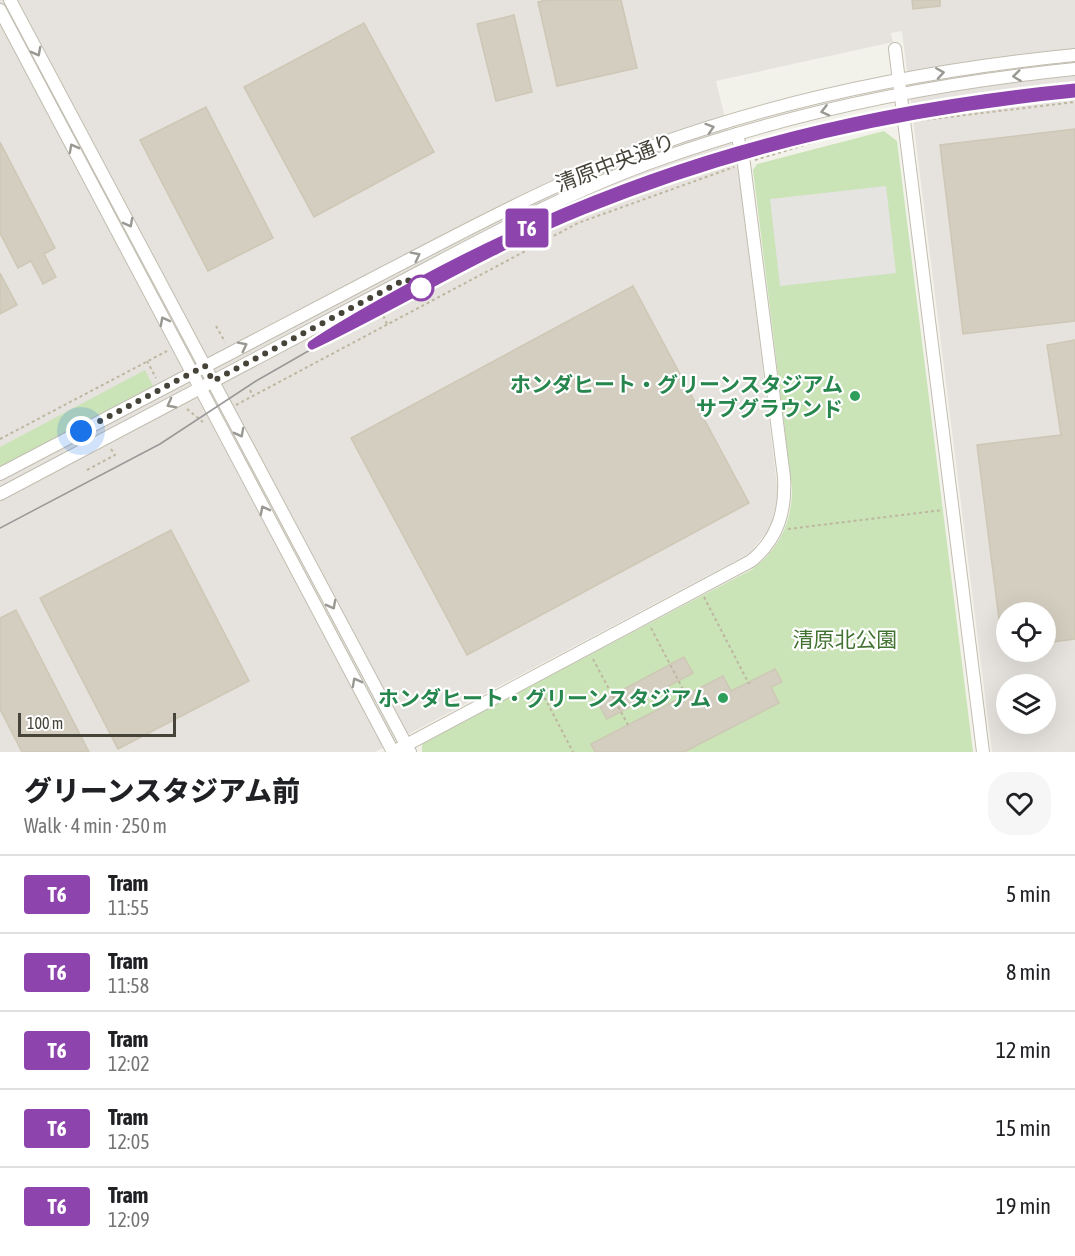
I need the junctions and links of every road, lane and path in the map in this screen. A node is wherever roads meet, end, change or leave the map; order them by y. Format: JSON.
{"nodes":[{"id":1,"x":10,"y":0,"type":"edge"},
{"id":2,"x":0,"y":10,"type":"edge"},
{"id":3,"x":894,"y":49,"type":"dead end"},
{"id":4,"x":1075,"y":55,"type":"edge"},
{"id":5,"x":1075,"y":69,"type":"edge"},
{"id":6,"x":900,"y":79,"type":"junction"},
{"id":7,"x":902,"y":93,"type":"junction"},
{"id":8,"x":737,"y":134,"type":"junction"},
{"id":9,"x":735,"y":166,"type":"dead end"},
{"id":10,"x":406,"y":300,"type":"dead end"},
{"id":11,"x":387,"y":324,"type":"junction"},
{"id":12,"x":216,"y":326,"type":"dead end"},
{"id":13,"x":228,"y":348,"type":"dead end"},
{"id":14,"x":167,"y":351,"type":"dead end"},
{"id":15,"x":147,"y":361,"type":"junction"},
{"id":16,"x":205,"y":366,"type":"junction"},
{"id":17,"x":191,"y":373,"type":"junction"},
{"id":18,"x":213,"y":381,"type":"junction"},
{"id":19,"x":159,"y":383,"type":"dead end"},
{"id":20,"x":200,"y":389,"type":"junction"},
{"id":21,"x":250,"y":390,"type":"dead end"},
{"id":22,"x":253,"y":396,"type":"junction"},
{"id":23,"x":236,"y":405,"type":"dead end"},
{"id":24,"x":0,"y":439,"type":"edge"},
{"id":25,"x":110,"y":446,"type":"dead end"},
{"id":26,"x":87,"y":470,"type":"dead end"},
{"id":27,"x":0,"y":474,"type":"edge"},
{"id":28,"x":0,"y":494,"type":"edge"},
{"id":29,"x":946,"y":510,"type":"dead end"},
{"id":30,"x":783,"y":530,"type":"dead end"},
{"id":31,"x":702,"y":594,"type":"dead end"},
{"id":32,"x":648,"y":623,"type":"dead end"},
{"id":33,"x":590,"y":654,"type":"dead end"},
{"id":34,"x":536,"y":682,"type":"dead end"},
{"id":35,"x":749,"y":684,"type":"dead end"},
{"id":36,"x":686,"y":695,"type":"dead end"},
{"id":37,"x":628,"y":725,"type":"dead end"},
{"id":38,"x":408,"y":748,"type":"edge"},
{"id":39,"x":393,"y":752,"type":"edge"},
{"id":40,"x":573,"y":752,"type":"edge"},
{"id":41,"x":983,"y":752,"type":"edge"}],
"edges":[{"from":1,"to":16,"type":"street","one_way":true},
{"from":17,"to":2,"type":"street","one_way":true},
{"from":3,"to":6,"type":"street"},
{"from":6,"to":4,"type":"street","name":"清原中央通り","one_way":true},
{"from":5,"to":7,"type":"street","name":"清原中央通り","one_way":true},
{"from":6,"to":7,"type":"street"},
{"from":16,"to":6,"type":"street","name":"清原中央通り","one_way":true},
{"from":7,"to":8,"type":"street","name":"清原中央通り","one_way":true},
{"from":7,"to":41,"type":"street"},
{"from":8,"to":18,"type":"street","name":"清原中央通り"},
{"from":8,"to":38,"type":"street"},
{"from":9,"to":11,"type":"path"},
{"from":10,"to":11,"type":"path"},
{"from":11,"to":22,"type":"path"},
{"from":12,"to":13,"type":"path"},
{"from":14,"to":15,"type":"path"},
{"from":15,"to":19,"type":"path"},
{"from":15,"to":24,"type":"path"},
{"from":16,"to":17,"type":"street","name":"清原中央通り"},
{"from":16,"to":18,"type":"street"},
{"from":17,"to":20,"type":"street"},
{"from":17,"to":27,"type":"street","name":"清原中央通り"},
{"from":18,"to":20,"type":"street","name":"清原中央通り"},
{"from":18,"to":38,"type":"street","one_way":true},
{"from":20,"to":28,"type":"street","name":"清原中央通り","one_way":true},
{"from":39,"to":20,"type":"street","one_way":true},
{"from":21,"to":22,"type":"path"},
{"from":22,"to":23,"type":"path"},
{"from":25,"to":26,"type":"path"},
{"from":29,"to":30,"type":"path"},
{"from":31,"to":35,"type":"path"},
{"from":32,"to":36,"type":"path"},
{"from":33,"to":37,"type":"path"},
{"from":34,"to":40,"type":"path"},
{"from":38,"to":39,"type":"street"}]}
